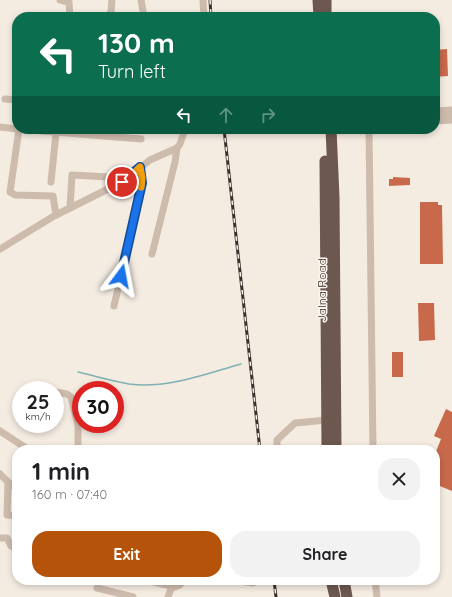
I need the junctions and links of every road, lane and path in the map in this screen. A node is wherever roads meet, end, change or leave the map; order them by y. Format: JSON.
{"nodes":[{"id":1,"x":60,"y":0,"type":"edge"},
{"id":2,"x":112,"y":0,"type":"edge"},
{"id":3,"x":141,"y":0,"type":"edge"},
{"id":4,"x":203,"y":0,"type":"edge"},
{"id":5,"x":318,"y":0,"type":"edge"},
{"id":6,"x":326,"y":0,"type":"edge"},
{"id":7,"x":70,"y":12,"type":"edge"},
{"id":8,"x":111,"y":12,"type":"edge"},
{"id":9,"x":143,"y":12,"type":"edge"},
{"id":10,"x":204,"y":12,"type":"edge"},
{"id":11,"x":319,"y":12,"type":"edge"},
{"id":12,"x":326,"y":12,"type":"edge"},
{"id":13,"x":5,"y":99,"type":"dead end"},
{"id":14,"x":12,"y":100,"type":"edge"},
{"id":15,"x":452,"y":111,"type":"edge"},
{"id":16,"x":440,"y":112,"type":"edge"},
{"id":17,"x":452,"y":119,"type":"edge"},
{"id":18,"x":440,"y":120,"type":"edge"},
{"id":19,"x":0,"y":127,"type":"edge"},
{"id":20,"x":12,"y":128,"type":"edge"},
{"id":21,"x":17,"y":134,"type":"edge"},
{"id":22,"x":56,"y":134,"type":"edge"},
{"id":23,"x":98,"y":134,"type":"edge"},
{"id":24,"x":183,"y":134,"type":"edge"},
{"id":25,"x":324,"y":134,"type":"edge"},
{"id":26,"x":331,"y":134,"type":"edge"},
{"id":27,"x":369,"y":134,"type":"edge"},
{"id":28,"x":141,"y":139,"type":"dead end"},
{"id":29,"x":177,"y":148,"type":"junction"},
{"id":30,"x":140,"y":167,"type":"junction"},
{"id":31,"x":127,"y":178,"type":"junction"},
{"id":32,"x":51,"y":182,"type":"dead end"},
{"id":33,"x":70,"y":208,"type":"junction"},
{"id":34,"x":56,"y":215,"type":"junction"},
{"id":35,"x":0,"y":249,"type":"edge"},
{"id":36,"x":152,"y":254,"type":"dead end"},
{"id":37,"x":114,"y":306,"type":"dead end"},
{"id":38,"x":64,"y":394,"type":"edge"},
{"id":39,"x":327,"y":420,"type":"junction"},
{"id":40,"x":0,"y":430,"type":"edge"},
{"id":41,"x":22,"y":445,"type":"edge"},
{"id":42,"x":78,"y":445,"type":"edge"},
{"id":43,"x":278,"y":445,"type":"edge"},
{"id":44,"x":327,"y":445,"type":"edge"},
{"id":45,"x":336,"y":445,"type":"edge"},
{"id":46,"x":373,"y":445,"type":"edge"},
{"id":47,"x":0,"y":474,"type":"edge"},
{"id":48,"x":8,"y":482,"type":"junction"},
{"id":49,"x":12,"y":485,"type":"edge"},
{"id":50,"x":12,"y":516,"type":"edge"},
{"id":51,"x":0,"y":538,"type":"edge"},
{"id":52,"x":12,"y":546,"type":"edge"},
{"id":53,"x":168,"y":585,"type":"edge"},
{"id":54,"x":180,"y":585,"type":"edge"},
{"id":55,"x":332,"y":585,"type":"edge"},
{"id":56,"x":345,"y":585,"type":"edge"},
{"id":57,"x":376,"y":585,"type":"edge"},
{"id":58,"x":172,"y":586,"type":"junction"},
{"id":59,"x":97,"y":588,"type":"dead end"},
{"id":60,"x":133,"y":597,"type":"edge"},
{"id":61,"x":168,"y":597,"type":"edge"},
{"id":62,"x":335,"y":597,"type":"edge"},
{"id":63,"x":347,"y":597,"type":"edge"},
{"id":64,"x":377,"y":597,"type":"edge"}],
"edges":[{"from":1,"to":7,"type":"street"},
{"from":2,"to":8,"type":"street"},
{"from":3,"to":9,"type":"street"},
{"from":4,"to":10,"type":"street"},
{"from":5,"to":11,"type":"highway"},
{"from":6,"to":12,"type":"highway"},
{"from":13,"to":14,"type":"street"},
{"from":15,"to":16,"type":"street"},
{"from":17,"to":18,"type":"street"},
{"from":19,"to":20,"type":"street"},
{"from":21,"to":34,"type":"street"},
{"from":22,"to":32,"type":"street"},
{"from":23,"to":28,"type":"street"},
{"from":24,"to":29,"type":"street"},
{"from":25,"to":39,"type":"highway","name":"Jalna Road"},
{"from":26,"to":45,"type":"highway","name":"Jalna Road"},
{"from":27,"to":46,"type":"street"},
{"from":29,"to":30,"type":"street"},
{"from":29,"to":36,"type":"street"},
{"from":30,"to":31,"type":"street"},
{"from":30,"to":37,"type":"street"},
{"from":31,"to":33,"type":"street"},
{"from":31,"to":33,"type":"street"},
{"from":33,"to":34,"type":"street"},
{"from":34,"to":35,"type":"street"},
{"from":38,"to":42,"type":"street"},
{"from":39,"to":43,"type":"street"},
{"from":39,"to":44,"type":"highway","name":"Jalna Road"},
{"from":40,"to":41,"type":"street"},
{"from":47,"to":48,"type":"street"},
{"from":48,"to":49,"type":"street"},
{"from":48,"to":50,"type":"street"},
{"from":51,"to":52,"type":"street"},
{"from":53,"to":58,"type":"street"},
{"from":54,"to":58,"type":"street"},
{"from":55,"to":62,"type":"highway"},
{"from":56,"to":63,"type":"highway"},
{"from":57,"to":64,"type":"street"},
{"from":58,"to":61,"type":"street"},
{"from":59,"to":60,"type":"street"}]}
